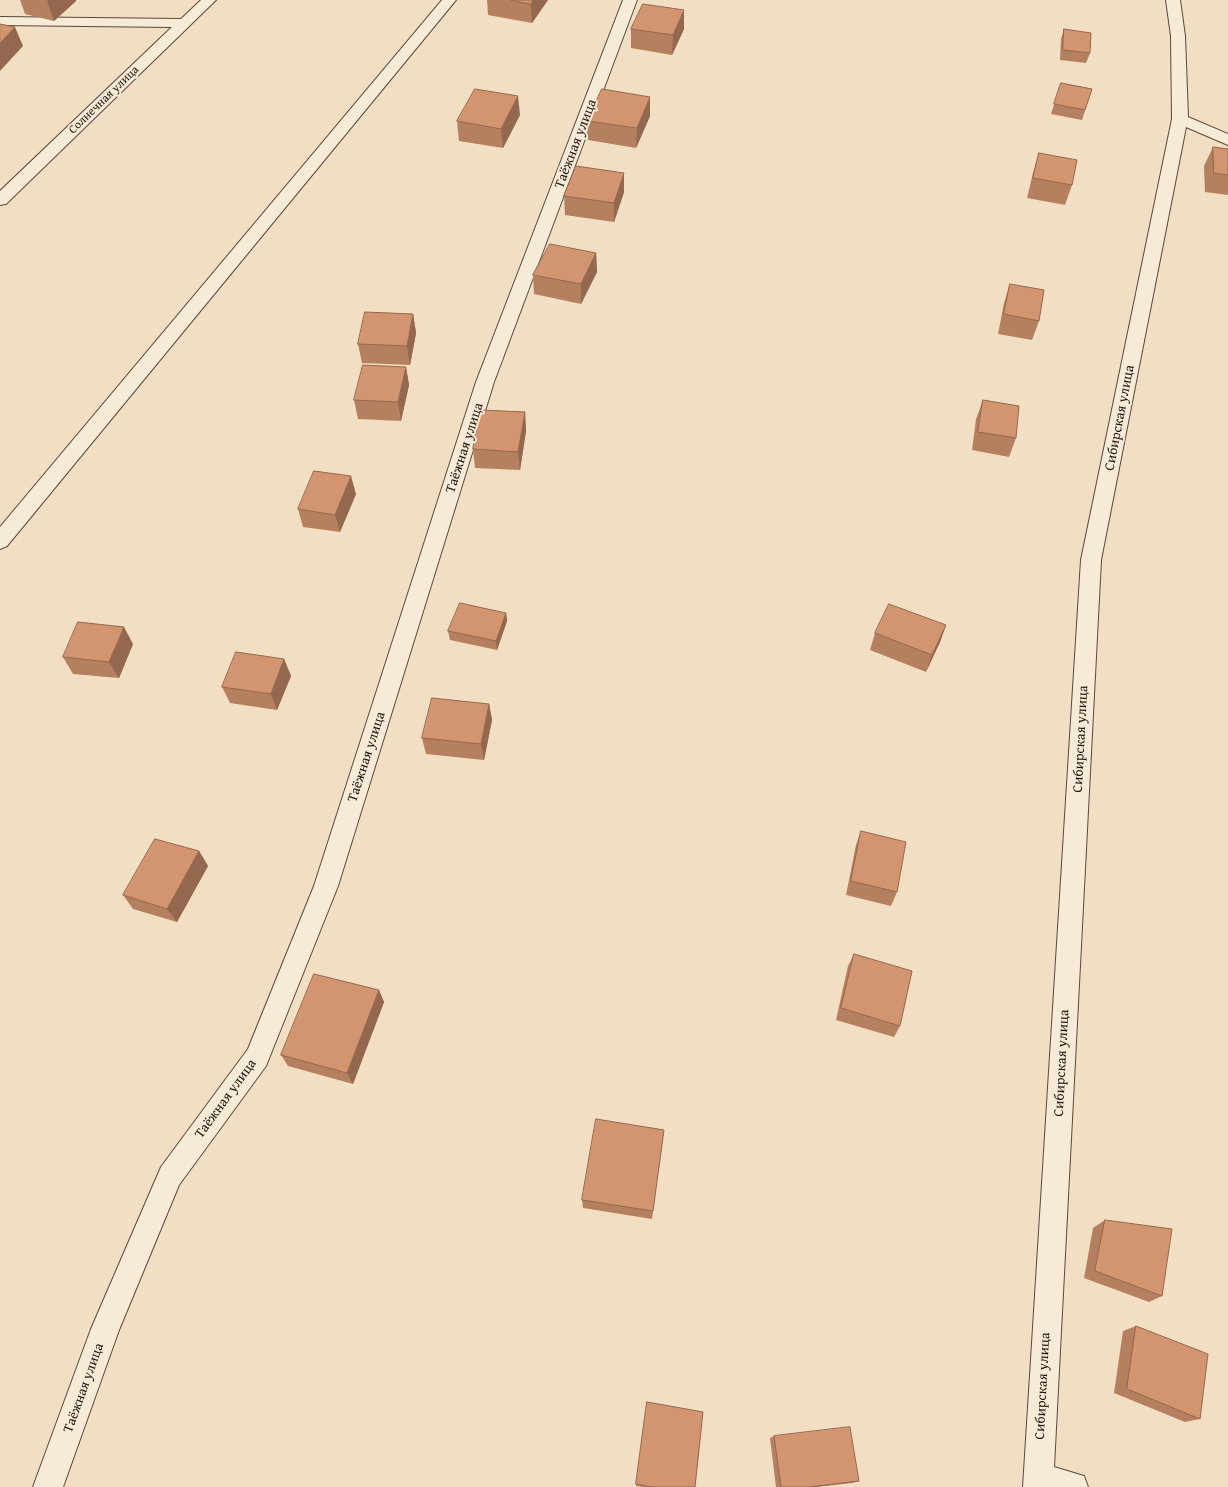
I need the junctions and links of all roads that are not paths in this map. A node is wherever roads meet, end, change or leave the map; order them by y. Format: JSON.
{"nodes":[{"id":1,"x":209,"y":0,"type":"edge"},
{"id":2,"x":449,"y":0,"type":"edge"},
{"id":3,"x":630,"y":0,"type":"edge"},
{"id":4,"x":1173,"y":0,"type":"edge"},
{"id":5,"x":0,"y":21,"type":"edge"},
{"id":6,"x":183,"y":24,"type":"junction"},
{"id":7,"x":1180,"y":119,"type":"junction"},
{"id":8,"x":1228,"y":140,"type":"edge"},
{"id":9,"x":0,"y":200,"type":"edge"},
{"id":10,"x":0,"y":541,"type":"edge"},
{"id":11,"x":1038,"y":1482,"type":"edge"},
{"id":12,"x":48,"y":1487,"type":"edge"},
{"id":13,"x":1073,"y":1487,"type":"edge"}],
"edges":[{"from":1,"to":6,"type":"street","name":"Солнечная улица"},
{"from":2,"to":10,"type":"street"},
{"from":3,"to":12,"type":"street","name":"Таёжная улица"},
{"from":4,"to":7,"type":"street","name":"Сибирская улица"},
{"from":5,"to":6,"type":"street"},
{"from":6,"to":9,"type":"street","name":"Солнечная улица"},
{"from":7,"to":8,"type":"street"},
{"from":7,"to":11,"type":"street","name":"Сибирская улица"},
{"from":11,"to":13,"type":"street"}]}
